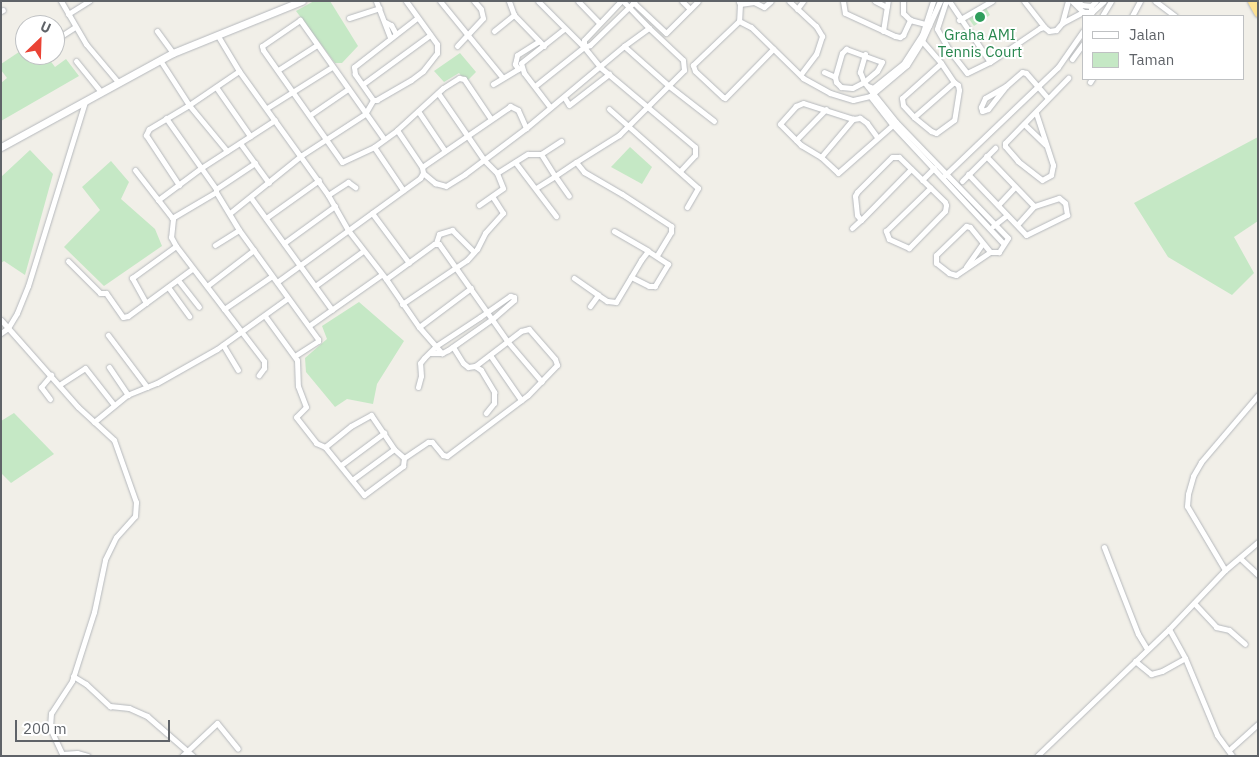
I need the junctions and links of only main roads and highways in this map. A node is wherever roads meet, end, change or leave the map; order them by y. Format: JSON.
{"nodes":[{"id":1,"x":1253,"y":2,"type":"edge"},
{"id":2,"x":1258,"y":12,"type":"edge"}],
"edges":[{"from":1,"to":2,"type":"highway"}]}
